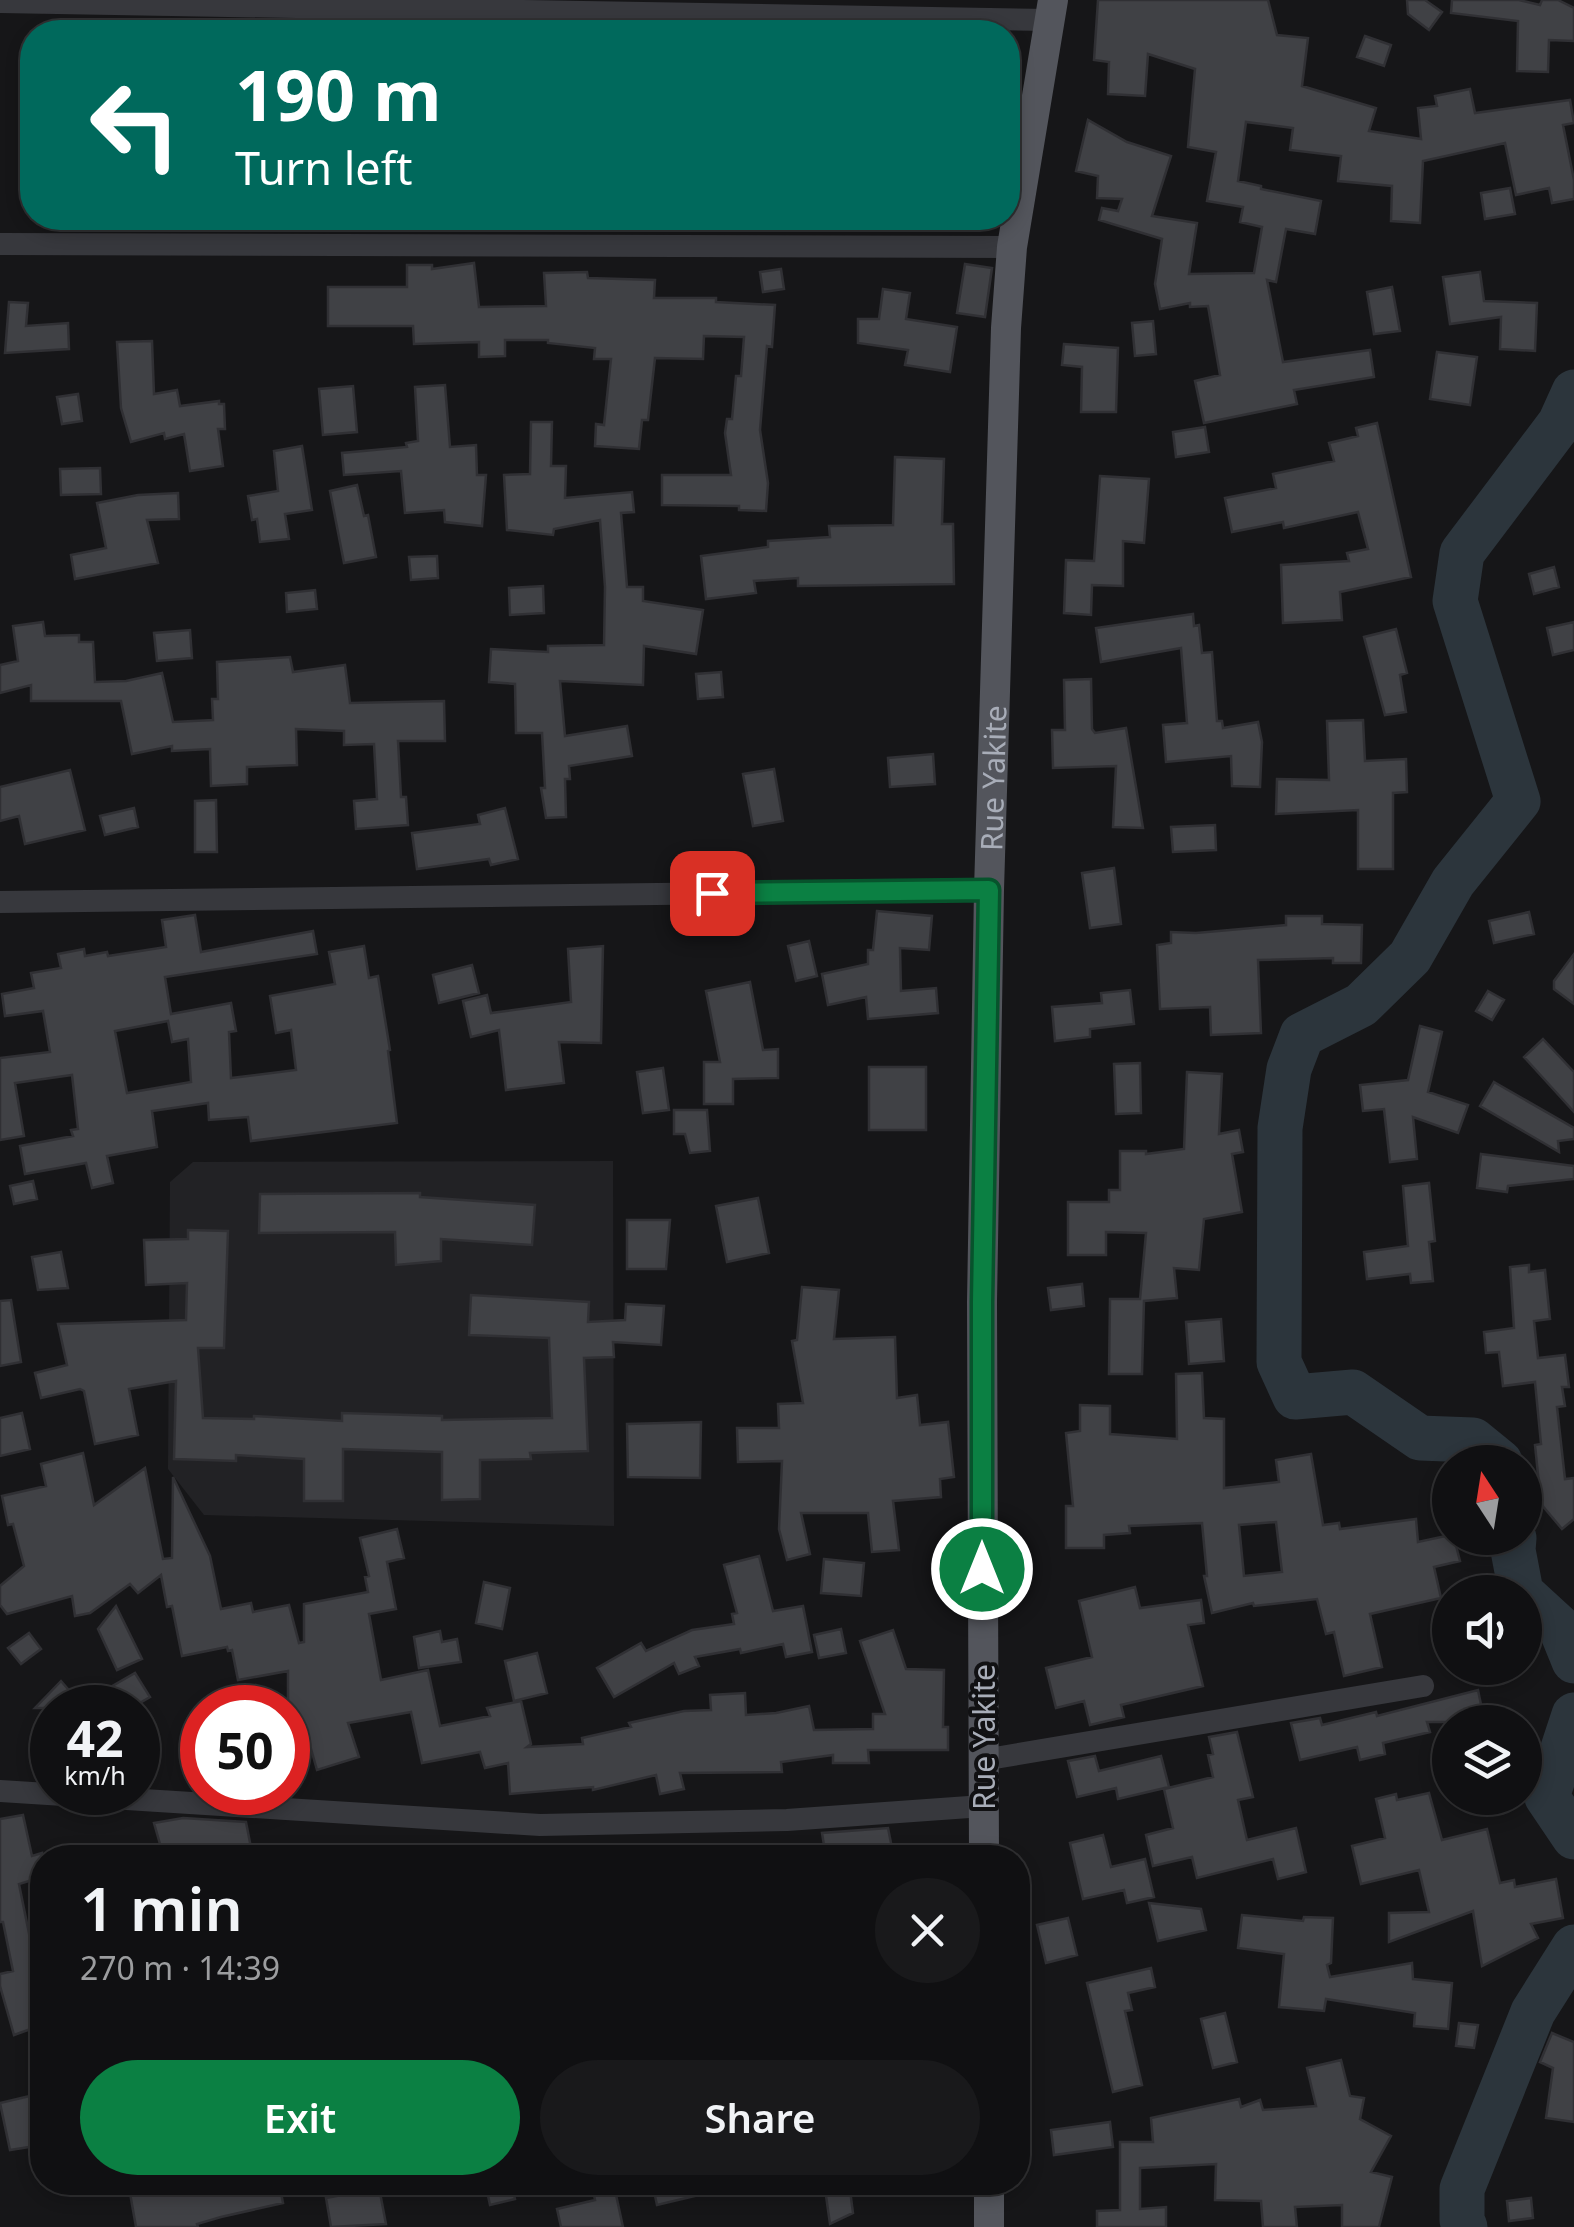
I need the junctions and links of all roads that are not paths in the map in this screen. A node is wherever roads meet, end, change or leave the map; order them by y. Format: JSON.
{"nodes":[{"id":1,"x":0,"y":2,"type":"edge"},
{"id":2,"x":1050,"y":10,"type":"edge"},
{"id":3,"x":1020,"y":197,"type":"edge"},
{"id":4,"x":1015,"y":230,"type":"edge"},
{"id":5,"x":0,"y":244,"type":"edge"},
{"id":6,"x":1012,"y":247,"type":"junction"},
{"id":7,"x":989,"y":890,"type":"junction"},
{"id":8,"x":0,"y":902,"type":"edge"},
{"id":9,"x":1423,"y":1686,"type":"dead end"},
{"id":10,"x":983,"y":1760,"type":"junction"},
{"id":11,"x":0,"y":1791,"type":"edge"},
{"id":12,"x":983,"y":1806,"type":"junction"},
{"id":13,"x":984,"y":1845,"type":"edge"},
{"id":14,"x":989,"y":2195,"type":"edge"},
{"id":15,"x":989,"y":2227,"type":"edge"}],
"edges":[{"from":1,"to":2,"type":"street"},
{"from":2,"to":3,"type":"main road","name":"Rue Yakite"},
{"from":4,"to":6,"type":"main road","name":"Rue Yakite"},
{"from":5,"to":6,"type":"street"},
{"from":6,"to":7,"type":"main road","name":"Rue Yakite"},
{"from":7,"to":8,"type":"street"},
{"from":7,"to":10,"type":"main road","name":"Rue Yakite"},
{"from":9,"to":10,"type":"street"},
{"from":10,"to":12,"type":"main road","name":"Rue Yakite"},
{"from":11,"to":12,"type":"street"},
{"from":12,"to":13,"type":"main road","name":"Rue Yakite"},
{"from":14,"to":15,"type":"main road"}]}
